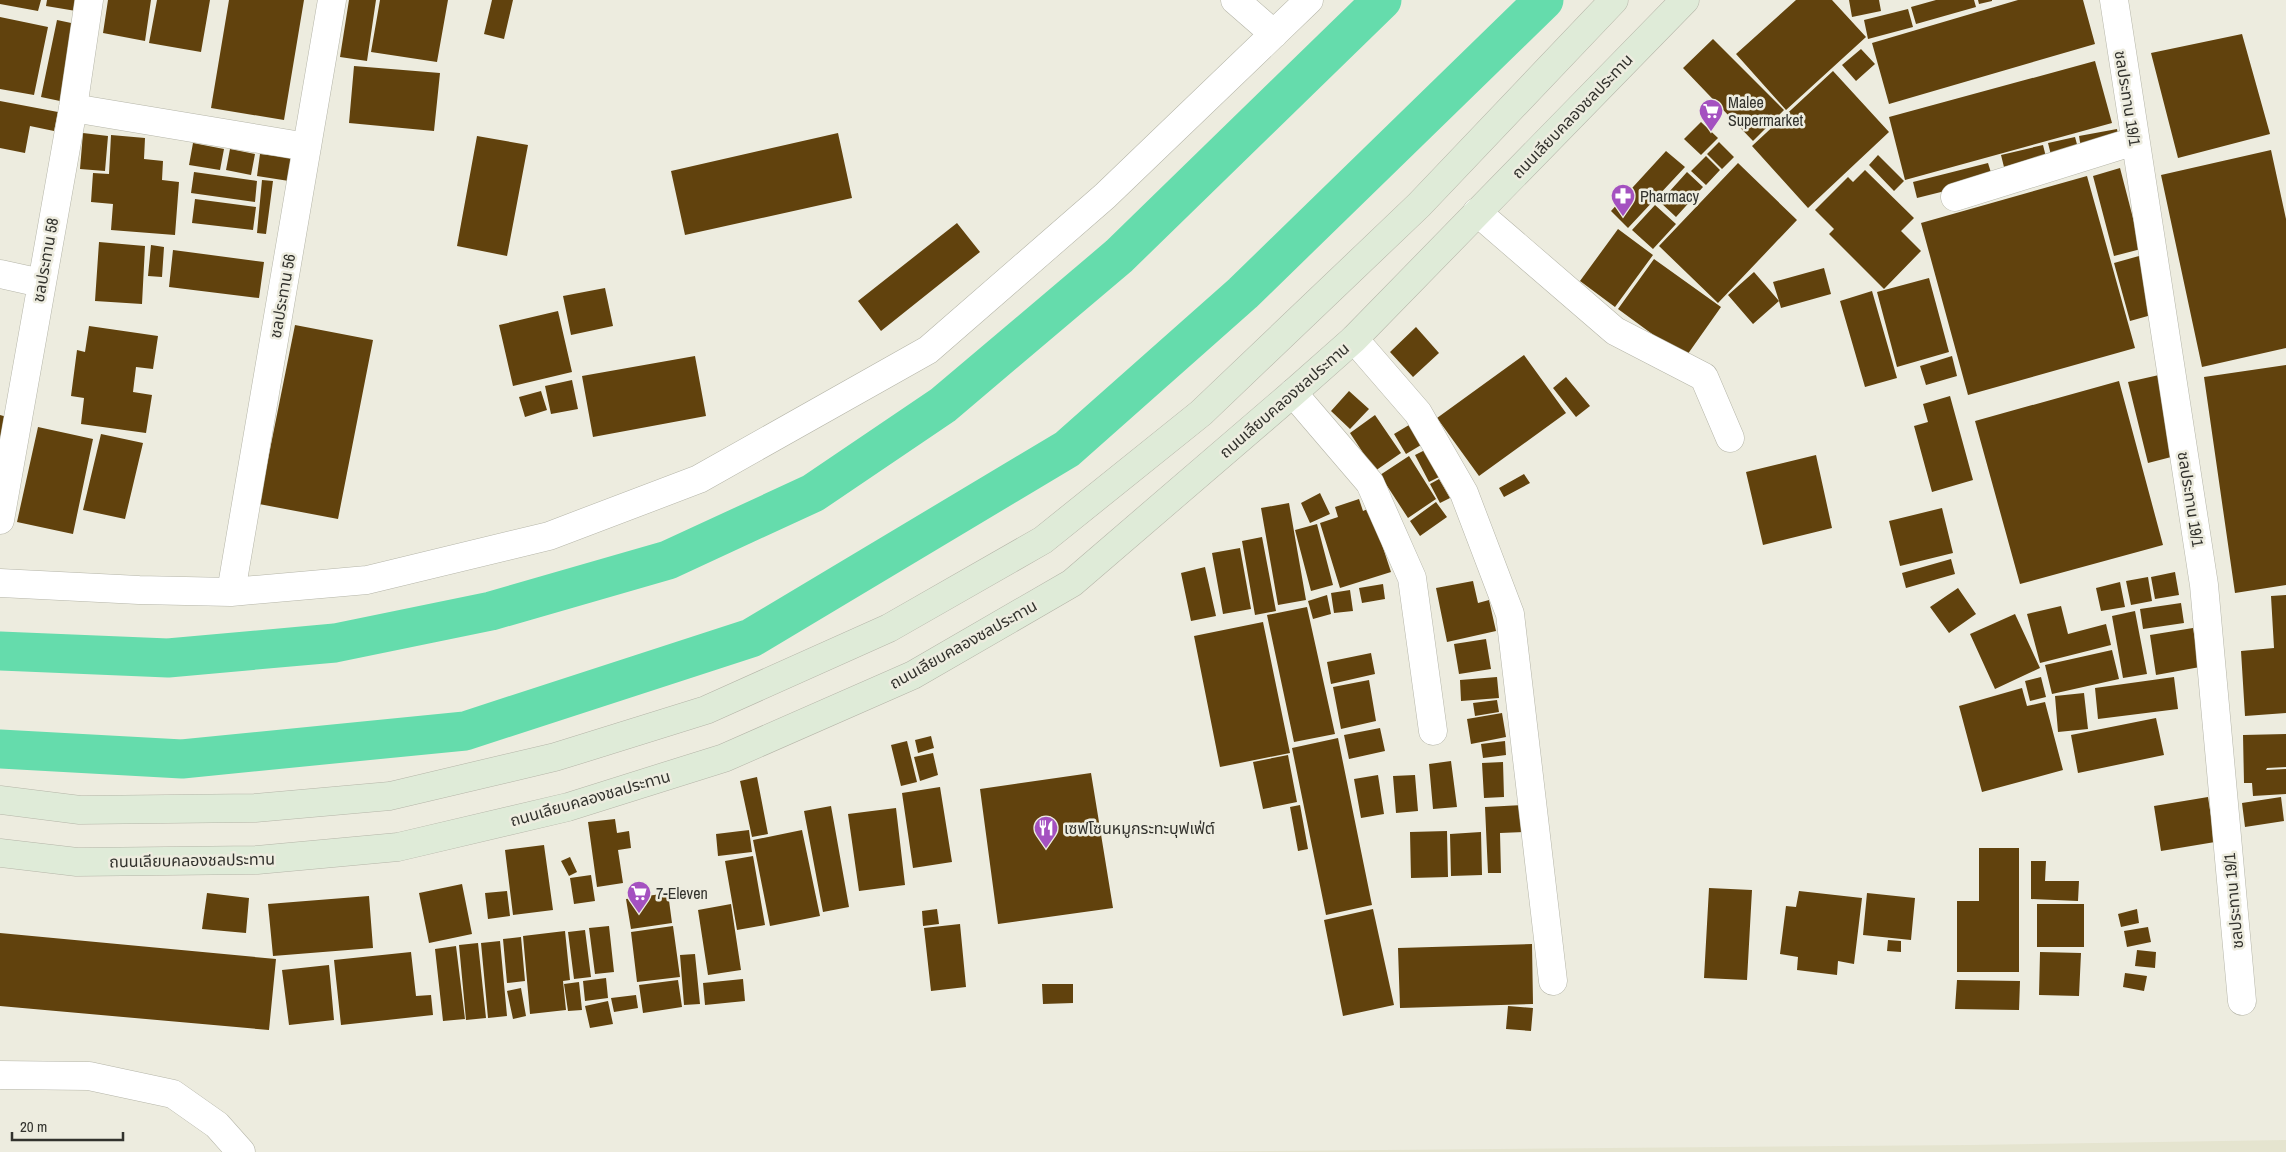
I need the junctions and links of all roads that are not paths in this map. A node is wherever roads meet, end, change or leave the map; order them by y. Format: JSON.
{"nodes":[{"id":1,"x":89,"y":0,"type":"edge"},
{"id":2,"x":332,"y":0,"type":"edge"},
{"id":3,"x":1235,"y":0,"type":"edge"},
{"id":4,"x":1309,"y":0,"type":"edge"},
{"id":5,"x":1614,"y":0,"type":"edge"},
{"id":6,"x":1685,"y":0,"type":"edge"},
{"id":7,"x":2114,"y":0,"type":"edge"},
{"id":8,"x":1274,"y":34,"type":"junction"},
{"id":9,"x":73,"y":108,"type":"junction"},
{"id":10,"x":2135,"y":141,"type":"junction"},
{"id":11,"x":307,"y":147,"type":"junction"},
{"id":12,"x":1955,"y":197,"type":"dead end"},
{"id":13,"x":1477,"y":212,"type":"junction"},
{"id":14,"x":0,"y":274,"type":"edge"},
{"id":15,"x":41,"y":283,"type":"junction"},
{"id":16,"x":1354,"y":339,"type":"junction"},
{"id":17,"x":1293,"y":393,"type":"junction"},
{"id":18,"x":1730,"y":438,"type":"dead end"},
{"id":19,"x":0,"y":520,"type":"edge"},
{"id":20,"x":0,"y":583,"type":"edge"},
{"id":21,"x":231,"y":592,"type":"junction"},
{"id":22,"x":1433,"y":731,"type":"dead end"},
{"id":23,"x":0,"y":800,"type":"edge"},
{"id":24,"x":0,"y":853,"type":"edge"},
{"id":25,"x":1553,"y":982,"type":"dead end"},
{"id":26,"x":2242,"y":1000,"type":"dead end"},
{"id":27,"x":0,"y":1075,"type":"edge"},
{"id":28,"x":241,"y":1152,"type":"edge"}],
"edges":[{"from":1,"to":9,"type":"street","name":"ชลประทาน 58"},
{"from":2,"to":11,"type":"street","name":"ชลประทาน 56"},
{"from":3,"to":8,"type":"street"},
{"from":4,"to":8,"type":"street"},
{"from":5,"to":23,"type":"street"},
{"from":6,"to":13,"type":"street","name":"ถนนเลียบคลองชลประทาน"},
{"from":7,"to":10,"type":"street","name":"ชลประทาน 19/1"},
{"from":8,"to":21,"type":"street"},
{"from":9,"to":11,"type":"street"},
{"from":9,"to":15,"type":"street","name":"ชลประทาน 58"},
{"from":10,"to":12,"type":"street"},
{"from":10,"to":26,"type":"street","name":"ชลประทาน 19/1"},
{"from":11,"to":21,"type":"street","name":"ชลประทาน 56"},
{"from":13,"to":16,"type":"street","name":"ถนนเลียบคลองชลประทาน"},
{"from":13,"to":18,"type":"street"},
{"from":14,"to":15,"type":"street"},
{"from":15,"to":19,"type":"street","name":"ชลประทาน 58"},
{"from":16,"to":17,"type":"street","name":"ถนนเลียบคลองชลประทาน"},
{"from":16,"to":25,"type":"street"},
{"from":17,"to":22,"type":"street"},
{"from":17,"to":24,"type":"street","name":"ถนนเลียบคลองชลประทาน"},
{"from":20,"to":21,"type":"street"},
{"from":27,"to":28,"type":"street"}]}
